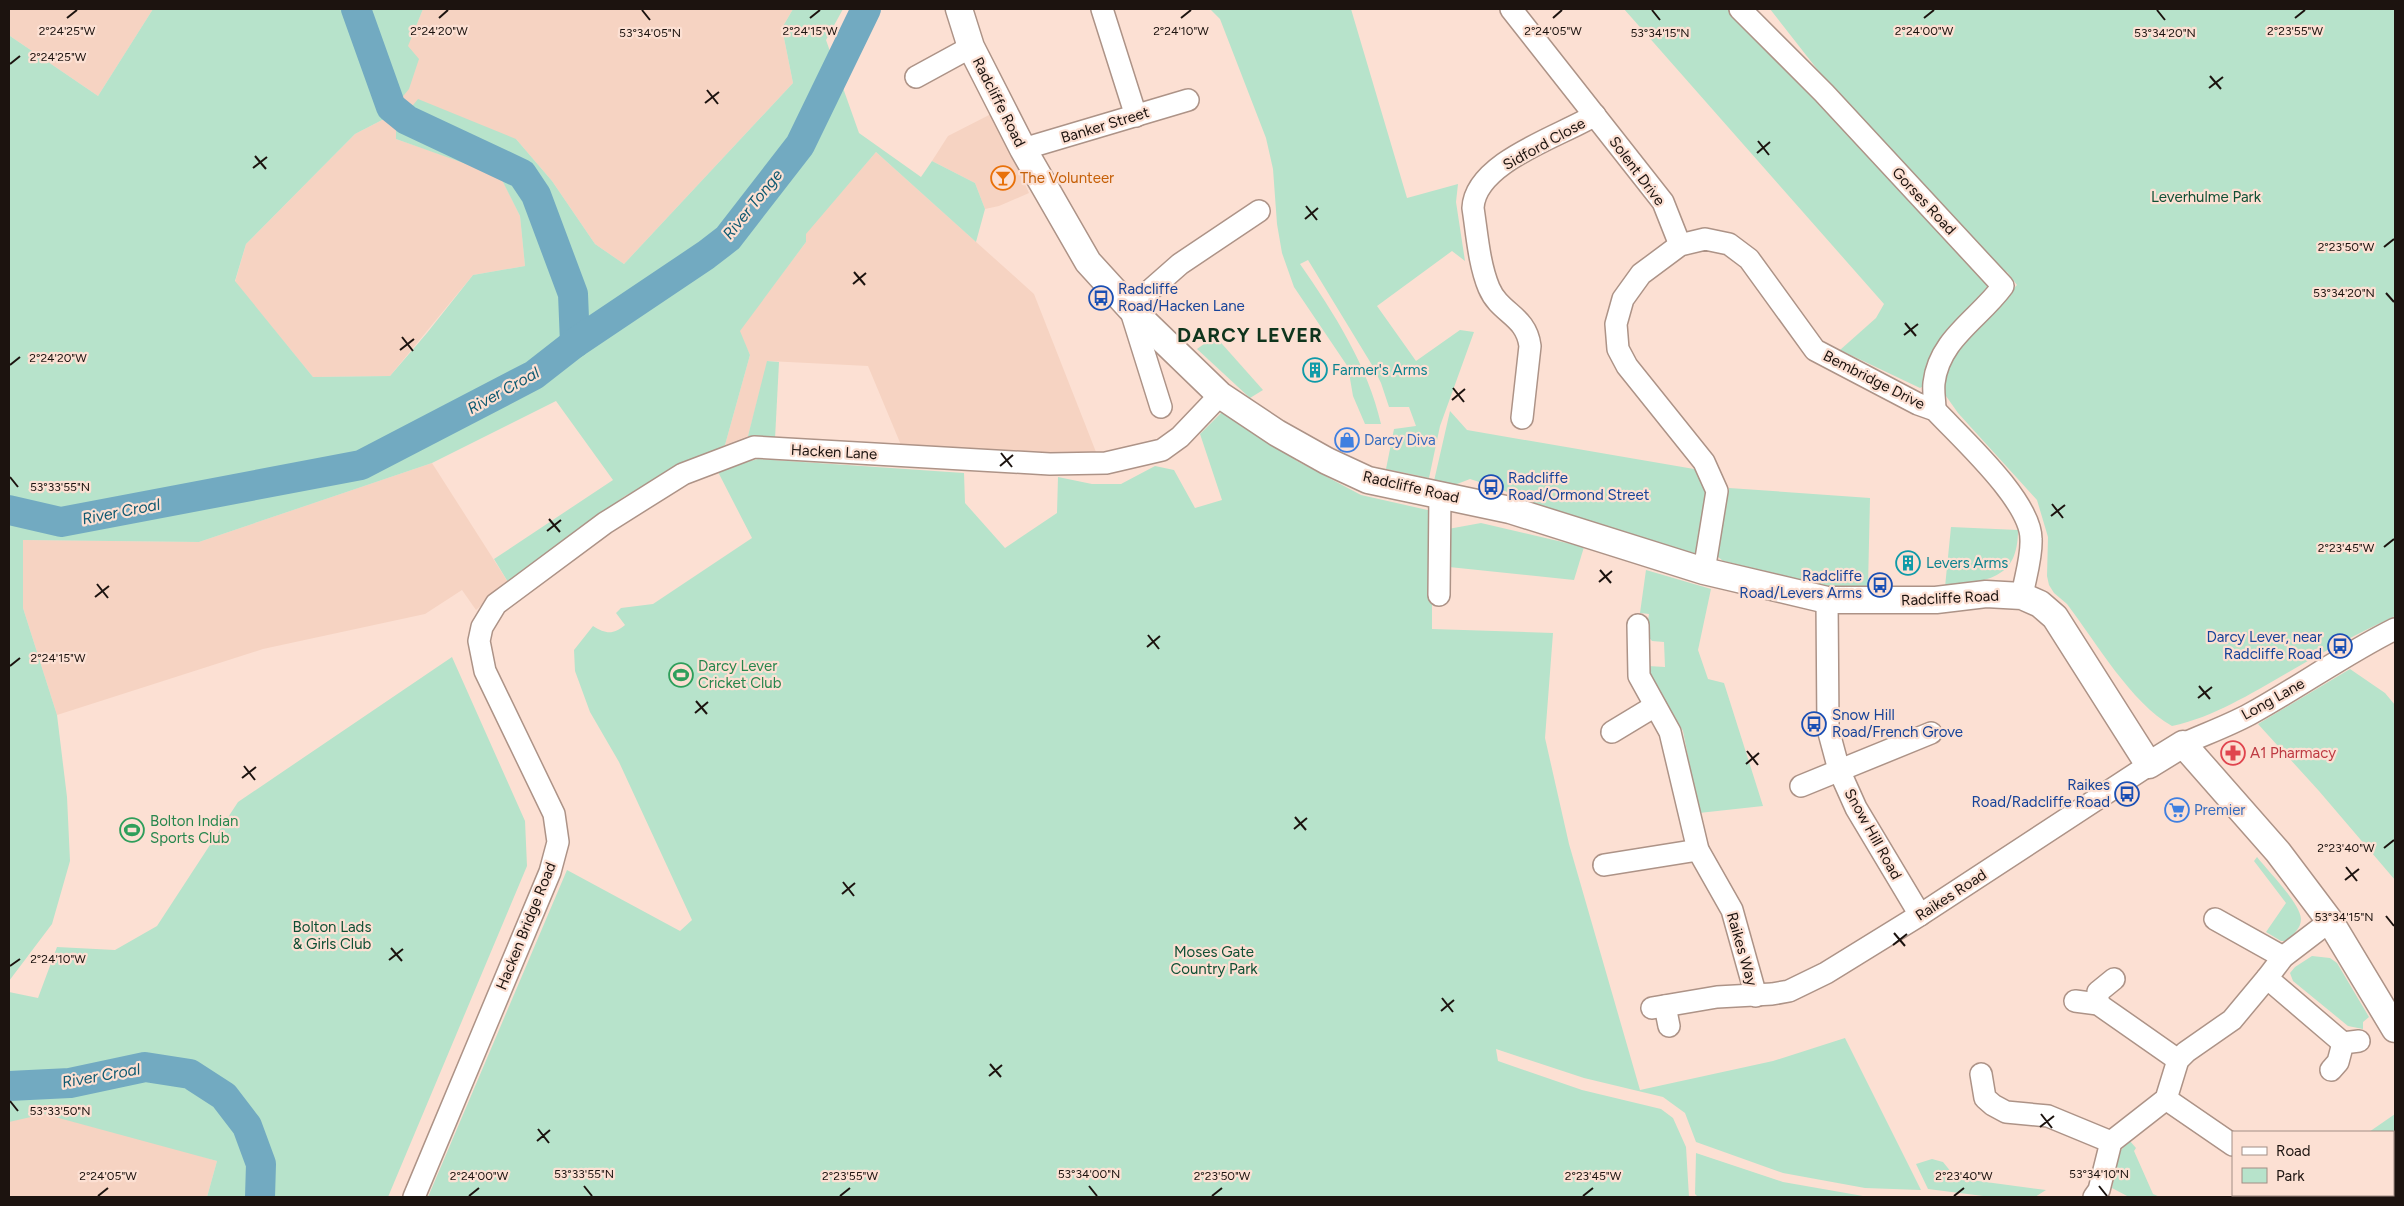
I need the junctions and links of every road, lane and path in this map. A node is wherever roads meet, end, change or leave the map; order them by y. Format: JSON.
{"nodes":[{"id":1,"x":959,"y":9,"type":"edge"},
{"id":2,"x":1102,"y":9,"type":"edge"},
{"id":3,"x":1511,"y":9,"type":"edge"},
{"id":4,"x":1740,"y":9,"type":"edge"},
{"id":5,"x":971,"y":47,"type":"junction"},
{"id":6,"x":916,"y":77,"type":"dead end"},
{"id":7,"x":1188,"y":100,"type":"dead end"},
{"id":8,"x":1595,"y":114,"type":"junction"},
{"id":9,"x":1136,"y":116,"type":"junction"},
{"id":10,"x":1023,"y":149,"type":"junction"},
{"id":11,"x":1259,"y":212,"type":"dead end"},
{"id":12,"x":1680,"y":244,"type":"junction"},
{"id":13,"x":1130,"y":308,"type":"junction"},
{"id":14,"x":1220,"y":395,"type":"junction"},
{"id":15,"x":1161,"y":407,"type":"dead end"},
{"id":16,"x":1935,"y":410,"type":"junction"},
{"id":17,"x":1522,"y":418,"type":"dead end"},
{"id":18,"x":1435,"y":493,"type":"junction"},
{"id":19,"x":1704,"y":571,"type":"junction"},
{"id":20,"x":1439,"y":595,"type":"dead end"},
{"id":21,"x":2022,"y":596,"type":"junction"},
{"id":22,"x":1827,"y":600,"type":"junction"},
{"id":23,"x":1638,"y":625,"type":"dead end"},
{"id":24,"x":482,"y":626,"type":"joint"},
{"id":25,"x":2395,"y":629,"type":"edge"},
{"id":26,"x":1655,"y":706,"type":"junction"},
{"id":27,"x":2114,"y":710,"type":"junction"},
{"id":28,"x":1612,"y":732,"type":"dead end"},
{"id":29,"x":1931,"y":733,"type":"dead end"},
{"id":30,"x":2179,"y":746,"type":"junction"},
{"id":31,"x":2149,"y":765,"type":"junction"},
{"id":32,"x":1839,"y":770,"type":"junction"},
{"id":33,"x":1801,"y":786,"type":"dead end"},
{"id":34,"x":1698,"y":850,"type":"junction"},
{"id":35,"x":1616,"y":857,"type":"dead end"},
{"id":36,"x":1920,"y":915,"type":"junction"},
{"id":37,"x":2215,"y":919,"type":"dead end"},
{"id":38,"x":2330,"y":921,"type":"junction"},
{"id":39,"x":2283,"y":957,"type":"junction"},
{"id":40,"x":2267,"y":978,"type":"junction"},
{"id":41,"x":2114,"y":979,"type":"dead end"},
{"id":42,"x":1756,"y":996,"type":"junction"},
{"id":43,"x":2076,"y":1001,"type":"dead end"},
{"id":44,"x":2098,"y":1004,"type":"junction"},
{"id":45,"x":1662,"y":1013,"type":"dead end"},
{"id":46,"x":2395,"y":1029,"type":"edge"},
{"id":47,"x":2178,"y":1060,"type":"junction"},
{"id":48,"x":2331,"y":1070,"type":"dead end"},
{"id":49,"x":1981,"y":1074,"type":"dead end"},
{"id":50,"x":2166,"y":1099,"type":"junction"},
{"id":51,"x":2111,"y":1142,"type":"junction"},
{"id":52,"x":2225,"y":1146,"type":"edge"},
{"id":53,"x":414,"y":1197,"type":"edge"},
{"id":54,"x":2094,"y":1197,"type":"edge"}],
"edges":[{"from":1,"to":5,"type":"main road","name":"Radcliffe Road"},
{"from":2,"to":9,"type":"street"},
{"from":3,"to":8,"type":"street","name":"Solent Drive"},
{"from":4,"to":16,"type":"street","name":"Gorses Road"},
{"from":5,"to":6,"type":"street"},
{"from":5,"to":10,"type":"main road","name":"Radcliffe Road"},
{"from":7,"to":9,"type":"street","name":"Banker Street"},
{"from":8,"to":12,"type":"street","name":"Solent Drive"},
{"from":8,"to":17,"type":"street","name":"Sidford Close"},
{"from":9,"to":10,"type":"street","name":"Banker Street"},
{"from":10,"to":13,"type":"main road","name":"Radcliffe Road"},
{"from":11,"to":13,"type":"street"},
{"from":12,"to":16,"type":"street","name":"Bembridge Drive"},
{"from":12,"to":19,"type":"street","name":"Bembridge Drive"},
{"from":13,"to":14,"type":"main road","name":"Radcliffe Road"},
{"from":13,"to":15,"type":"street"},
{"from":14,"to":18,"type":"main road","name":"Radcliffe Road"},
{"from":14,"to":24,"type":"street","name":"Hacken Lane"},
{"from":16,"to":21,"type":"street","name":"Bembridge Drive"},
{"from":18,"to":19,"type":"main road","name":"Radcliffe Road"},
{"from":18,"to":20,"type":"street"},
{"from":19,"to":22,"type":"main road","name":"Radcliffe Road"},
{"from":21,"to":22,"type":"main road","name":"Radcliffe Road"},
{"from":21,"to":27,"type":"main road","name":"Radcliffe Road"},
{"from":22,"to":32,"type":"street","name":"Snow Hill Road"},
{"from":23,"to":26,"type":"street","name":"Raikes Way"},
{"from":24,"to":53,"type":"street","name":"Hacken Bridge Road"},
{"from":25,"to":30,"type":"street","name":"Long Lane"},
{"from":26,"to":28,"type":"street"},
{"from":26,"to":34,"type":"street","name":"Raikes Way"},
{"from":27,"to":30,"type":"main road","name":"Radcliffe Road"},
{"from":27,"to":31,"type":"main road","name":"Radcliffe Road"},
{"from":29,"to":32,"type":"street"},
{"from":30,"to":31,"type":"main road","name":"Long Lane"},
{"from":30,"to":38,"type":"main road","name":"Radcliffe Road"},
{"from":31,"to":36,"type":"street","name":"Raikes Road"},
{"from":32,"to":33,"type":"street"},
{"from":32,"to":36,"type":"street","name":"Snow Hill Road"},
{"from":34,"to":35,"type":"street"},
{"from":34,"to":42,"type":"street","name":"Raikes Way"},
{"from":36,"to":42,"type":"street","name":"Raikes Road"},
{"from":37,"to":39,"type":"street"},
{"from":38,"to":39,"type":"street"},
{"from":38,"to":46,"type":"main road","name":"Radcliffe Road"},
{"from":39,"to":40,"type":"street"},
{"from":40,"to":47,"type":"street"},
{"from":40,"to":48,"type":"street"},
{"from":41,"to":44,"type":"street"},
{"from":42,"to":45,"type":"street","name":"Raikes Road"},
{"from":43,"to":44,"type":"street"},
{"from":44,"to":47,"type":"street"},
{"from":47,"to":50,"type":"street"},
{"from":49,"to":51,"type":"street"},
{"from":50,"to":51,"type":"street"},
{"from":50,"to":52,"type":"street"},
{"from":51,"to":54,"type":"street"}]}
